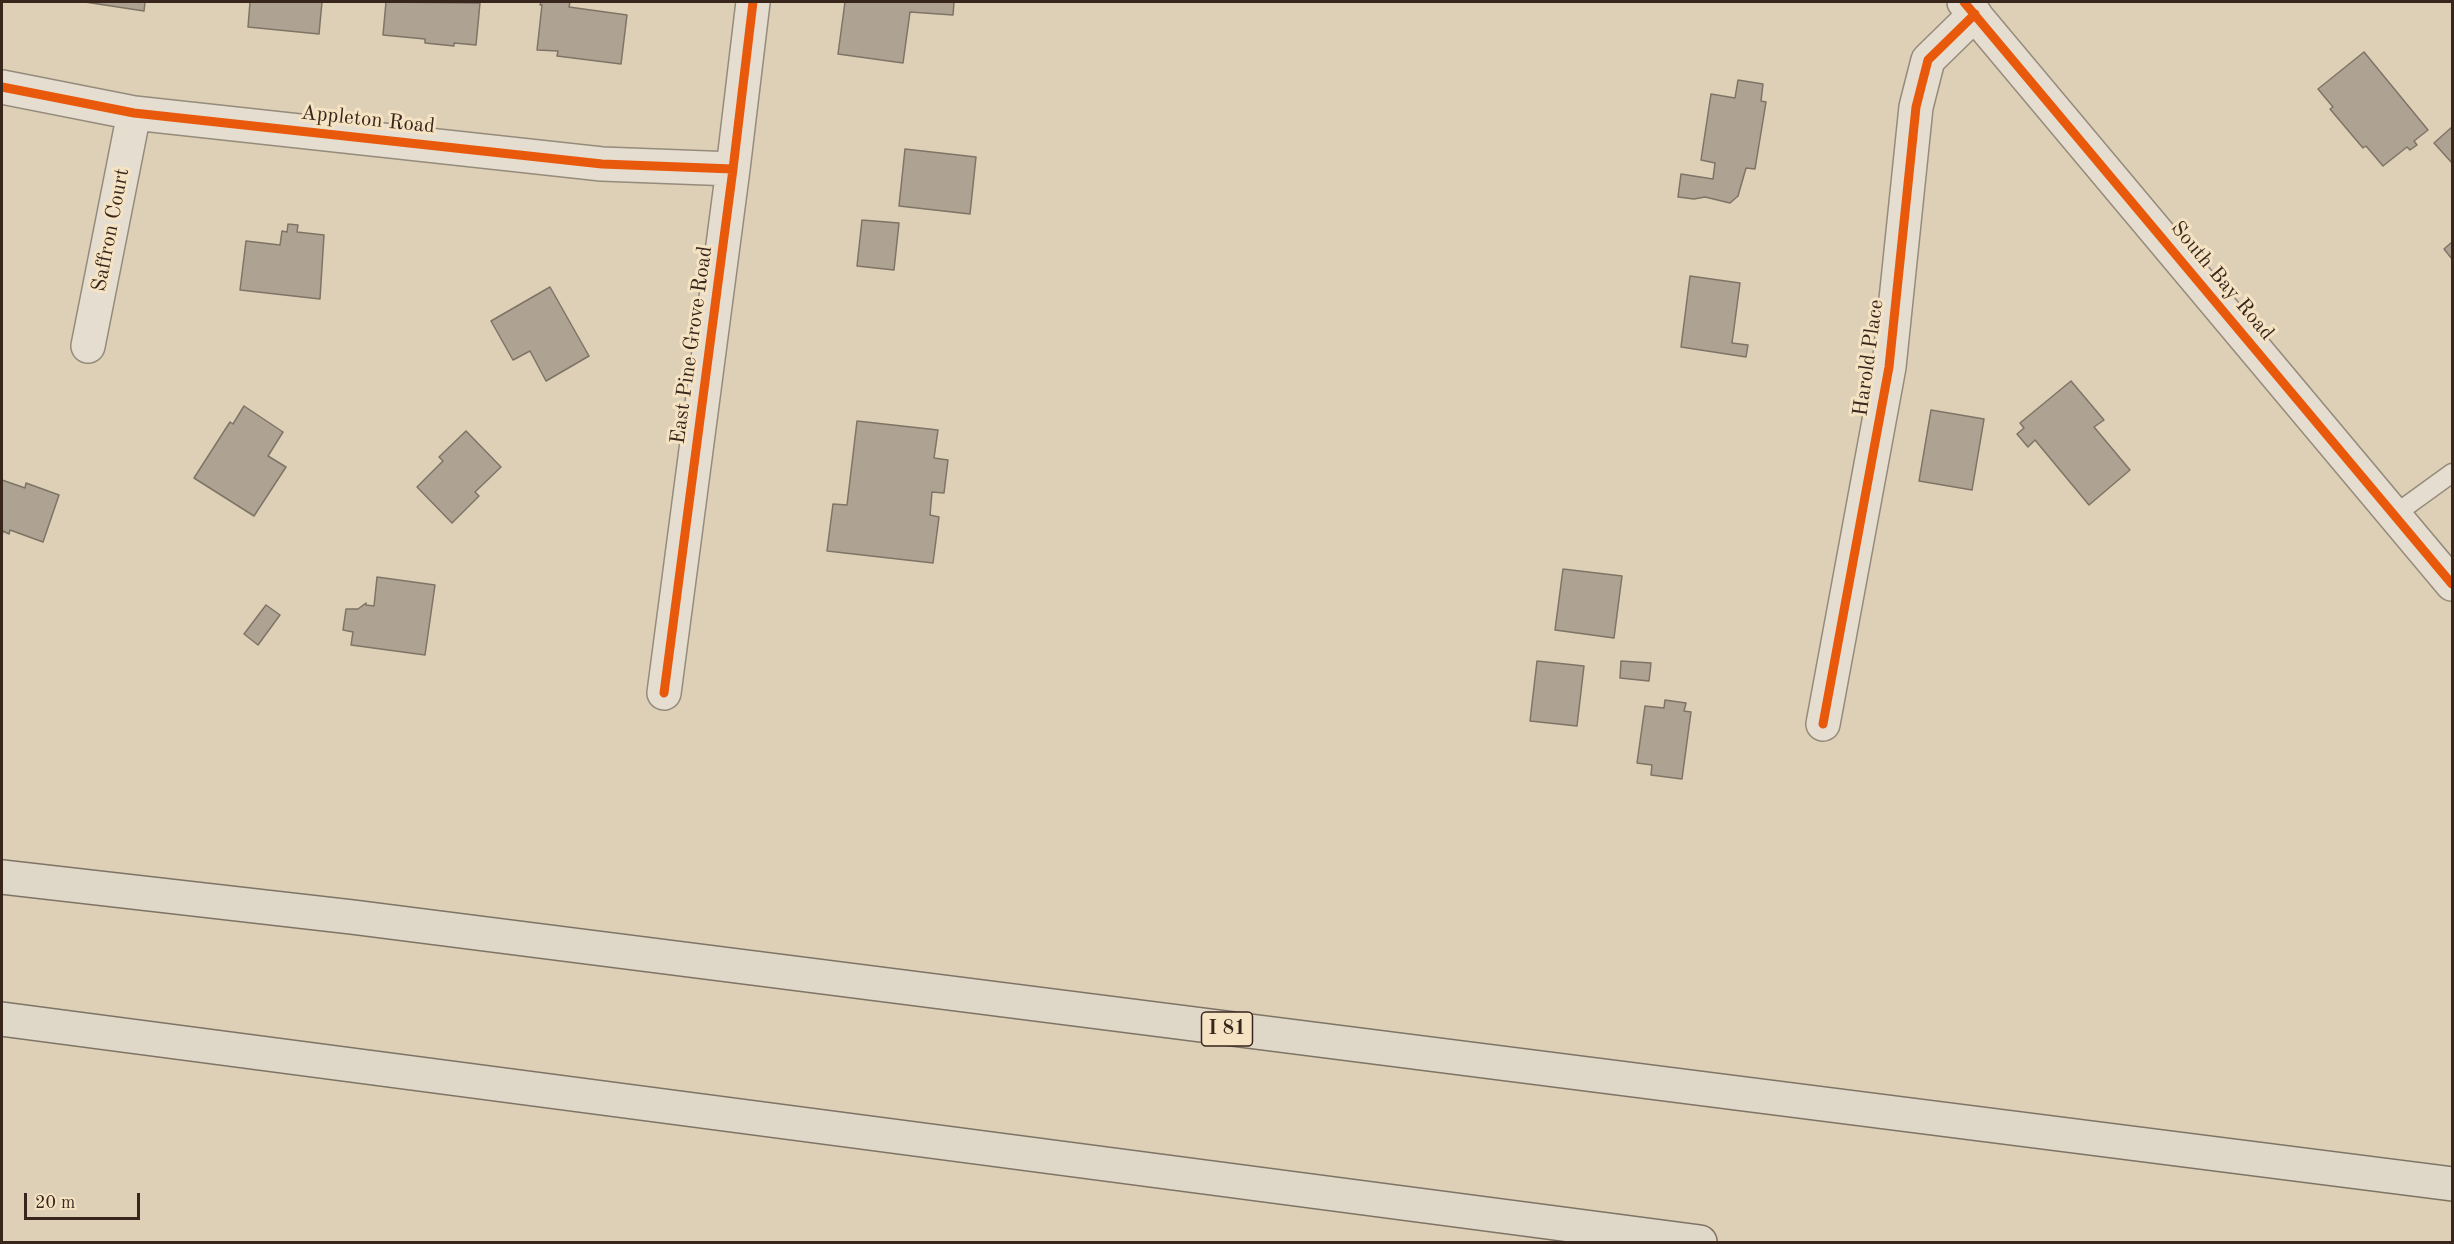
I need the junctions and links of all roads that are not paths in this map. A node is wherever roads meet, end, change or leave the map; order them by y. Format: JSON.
{"nodes":[{"id":1,"x":753,"y":2,"type":"edge"},
{"id":2,"x":1970,"y":8,"type":"edge"},
{"id":3,"x":2,"y":87,"type":"edge"},
{"id":4,"x":134,"y":113,"type":"junction"},
{"id":5,"x":733,"y":169,"type":"junction"},
{"id":6,"x":88,"y":346,"type":"dead end"},
{"id":7,"x":2452,"y":473,"type":"edge"},
{"id":8,"x":2394,"y":514,"type":"junction"},
{"id":9,"x":2452,"y":584,"type":"edge"},
{"id":10,"x":664,"y":693,"type":"dead end"},
{"id":11,"x":1823,"y":724,"type":"dead end"},
{"id":12,"x":2,"y":877,"type":"edge"},
{"id":13,"x":2,"y":1018,"type":"edge"},
{"id":14,"x":2452,"y":1184,"type":"edge"},
{"id":15,"x":1700,"y":1242,"type":"edge"}],
"edges":[{"from":1,"to":5,"type":"street","name":"East Pine Grove Road"},
{"from":2,"to":8,"type":"street","name":"South Bay Road"},
{"from":2,"to":11,"type":"street","name":"Harold Place"},
{"from":3,"to":4,"type":"street","name":"Appleton Road"},
{"from":4,"to":5,"type":"street","name":"Appleton Road"},
{"from":4,"to":6,"type":"street","name":"Saffron Court"},
{"from":5,"to":10,"type":"street","name":"East Pine Grove Road"},
{"from":7,"to":8,"type":"lane"},
{"from":8,"to":9,"type":"street","name":"South Bay Road"},
{"from":12,"to":14,"type":"highway","number":"I 81"},
{"from":13,"to":15,"type":"highway"}]}
